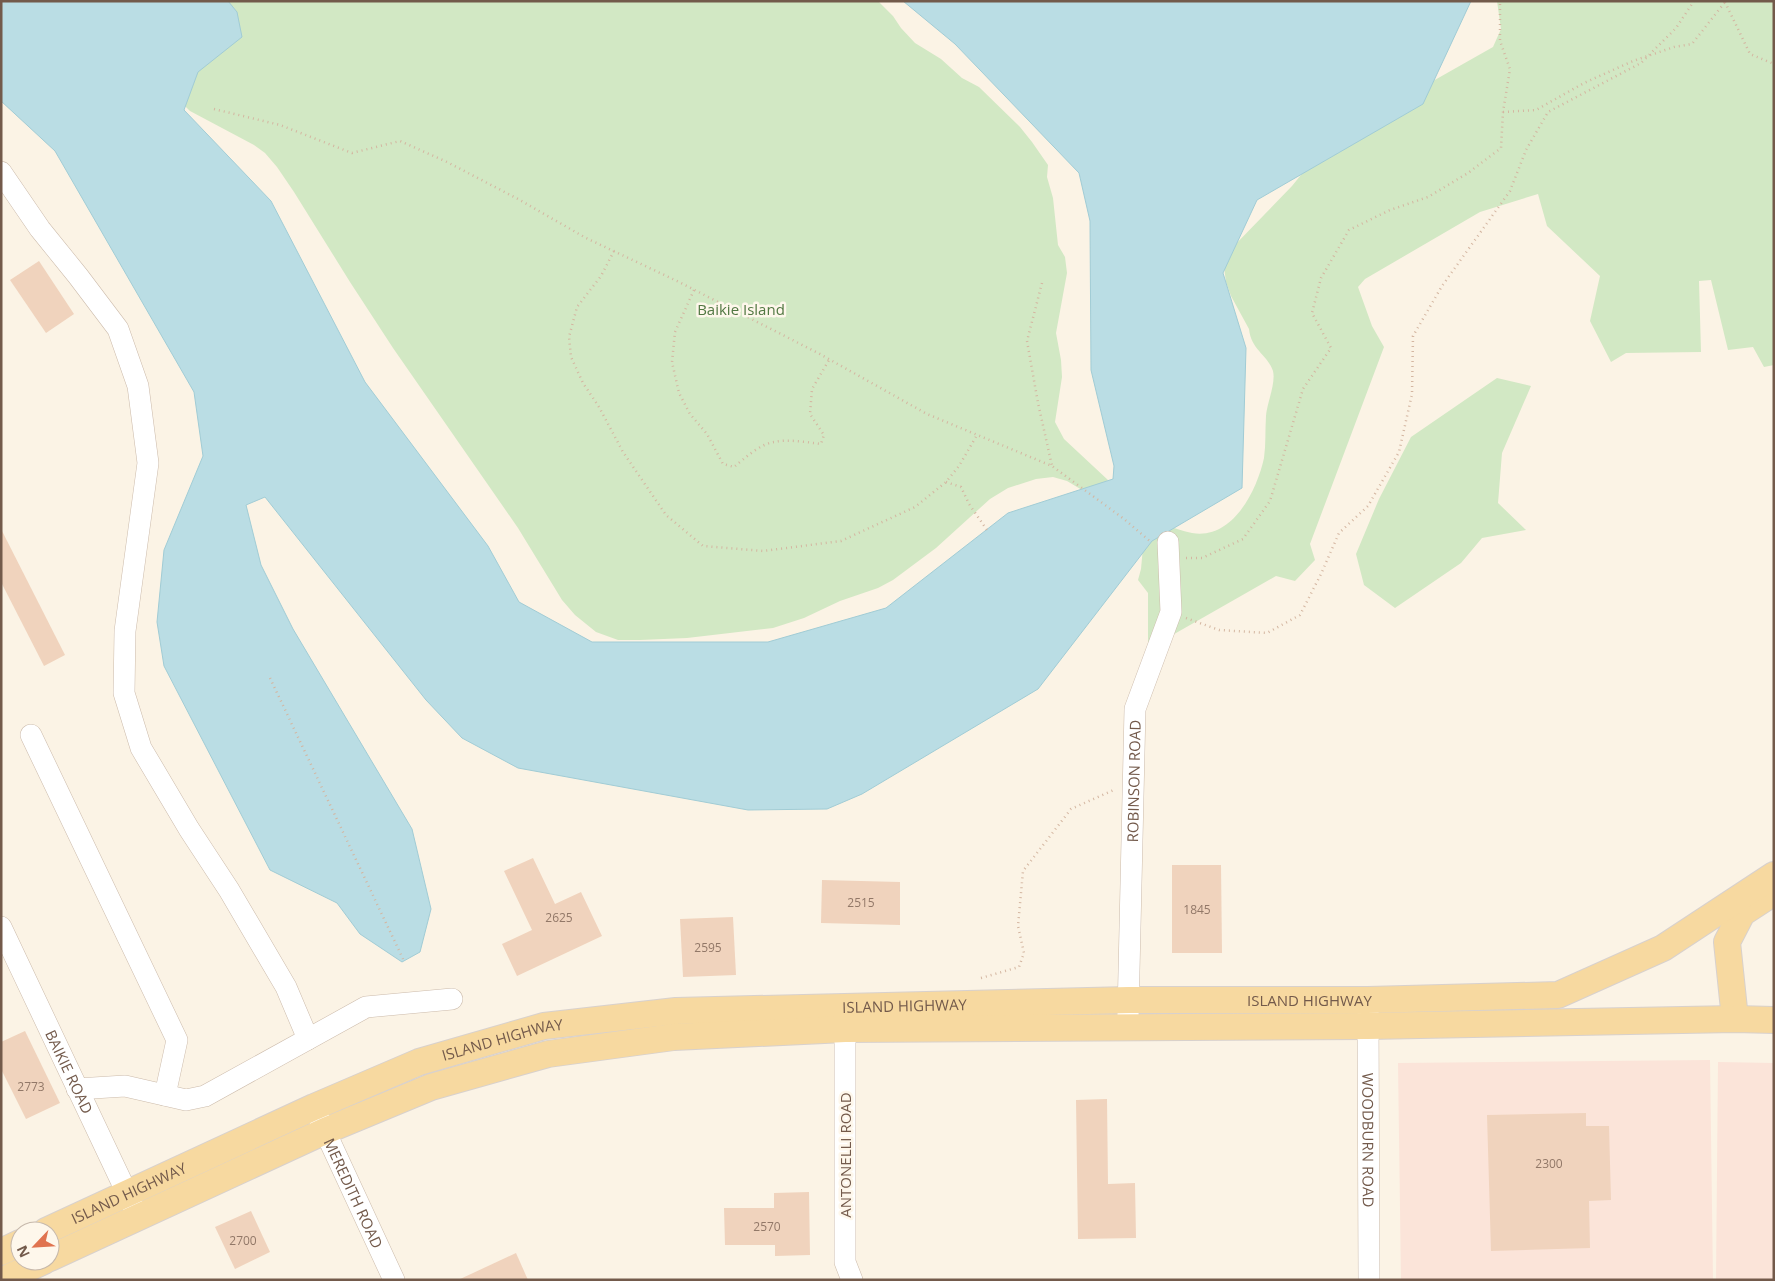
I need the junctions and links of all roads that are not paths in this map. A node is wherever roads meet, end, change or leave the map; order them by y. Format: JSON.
{"nodes":[{"id":1,"x":1,"y":172,"type":"edge"},
{"id":2,"x":1168,"y":550,"type":"road end"},
{"id":3,"x":32,"y":735,"type":"dead end"},
{"id":4,"x":1774,"y":875,"type":"edge"},
{"id":5,"x":1774,"y":893,"type":"edge"},
{"id":6,"x":1,"y":927,"type":"edge"},
{"id":7,"x":452,"y":999,"type":"dead end"},
{"id":8,"x":1129,"y":1000,"type":"junction"},
{"id":9,"x":1368,"y":1000,"type":"junction"},
{"id":10,"x":1735,"y":1019,"type":"junction"},
{"id":11,"x":1774,"y":1020,"type":"edge"},
{"id":12,"x":1368,"y":1026,"type":"junction"},
{"id":13,"x":1128,"y":1028,"type":"junction"},
{"id":14,"x":845,"y":1029,"type":"junction"},
{"id":15,"x":308,"y":1039,"type":"junction"},
{"id":16,"x":77,"y":1089,"type":"junction"},
{"id":17,"x":165,"y":1095,"type":"junction"},
{"id":18,"x":314,"y":1107,"type":"junction"},
{"id":19,"x":325,"y":1131,"type":"junction"},
{"id":20,"x":127,"y":1192,"type":"junction"},
{"id":21,"x":138,"y":1217,"type":"junction"},
{"id":22,"x":60,"y":1224,"type":"edge"},
{"id":23,"x":60,"y":1253,"type":"edge"},
{"id":24,"x":22,"y":1271,"type":"edge"},
{"id":25,"x":3,"y":1280,"type":"edge"},
{"id":26,"x":394,"y":1280,"type":"edge"},
{"id":27,"x":852,"y":1280,"type":"edge"},
{"id":28,"x":1369,"y":1280,"type":"edge"}],
"edges":[{"from":1,"to":15,"type":"street"},
{"from":2,"to":8,"type":"street","name":"ROBINSON ROAD"},
{"from":3,"to":17,"type":"street"},
{"from":4,"to":9,"type":"main road","name":"ISLAND HIGHWAY"},
{"from":5,"to":10,"type":"main road"},
{"from":6,"to":16,"type":"street","name":"BAIKIE ROAD"},
{"from":7,"to":15,"type":"street"},
{"from":8,"to":9,"type":"main road","name":"ISLAND HIGHWAY"},
{"from":8,"to":13,"type":"street","name":"ROBINSON ROAD"},
{"from":8,"to":18,"type":"main road","name":"ISLAND HIGHWAY"},
{"from":9,"to":12,"type":"street","name":"WOODBURN ROAD"},
{"from":10,"to":11,"type":"main road","name":"ISLAND HIGHWAY"},
{"from":10,"to":12,"type":"main road","name":"ISLAND HIGHWAY"},
{"from":12,"to":13,"type":"main road","name":"ISLAND HIGHWAY"},
{"from":12,"to":28,"type":"street","name":"WOODBURN ROAD"},
{"from":13,"to":14,"type":"main road","name":"ISLAND HIGHWAY"},
{"from":14,"to":19,"type":"main road","name":"ISLAND HIGHWAY"},
{"from":14,"to":27,"type":"street","name":"ANTONELLI ROAD"},
{"from":15,"to":17,"type":"street"},
{"from":16,"to":17,"type":"street"},
{"from":16,"to":20,"type":"street","name":"BAIKIE ROAD"},
{"from":18,"to":19,"type":"street","name":"MEREDITH ROAD"},
{"from":18,"to":20,"type":"main road","name":"ISLAND HIGHWAY"},
{"from":19,"to":21,"type":"main road","name":"ISLAND HIGHWAY"},
{"from":19,"to":26,"type":"street","name":"MEREDITH ROAD"},
{"from":20,"to":21,"type":"street","name":"BAIKIE ROAD"},
{"from":20,"to":22,"type":"main road","name":"ISLAND HIGHWAY"},
{"from":21,"to":23,"type":"main road","name":"ISLAND HIGHWAY"},
{"from":24,"to":25,"type":"main road"}]}
